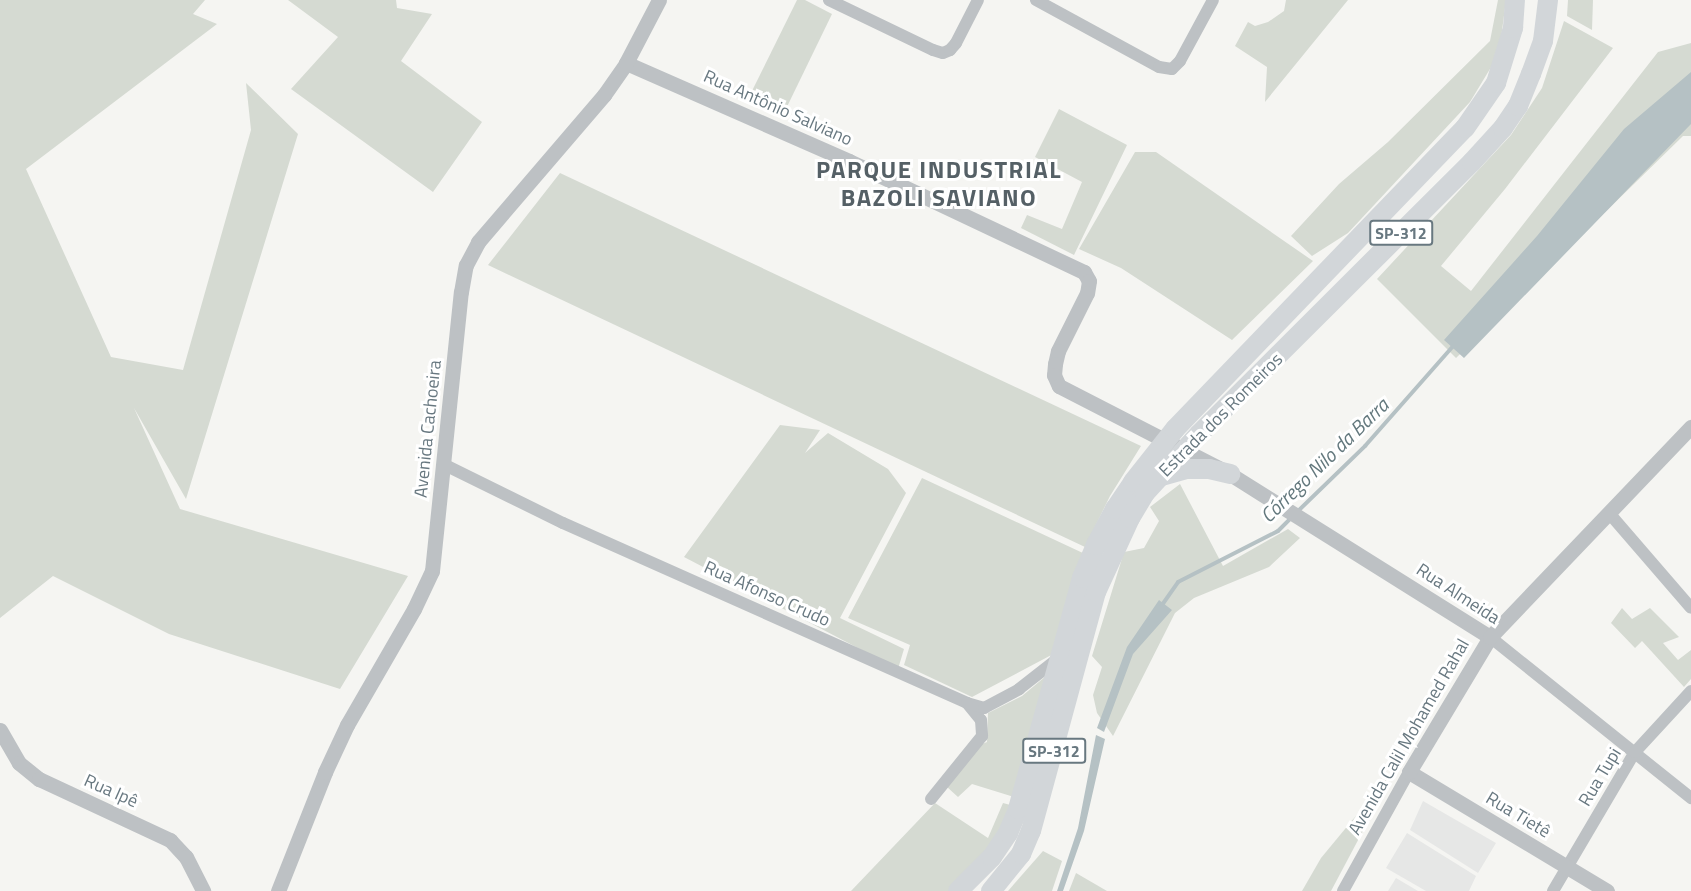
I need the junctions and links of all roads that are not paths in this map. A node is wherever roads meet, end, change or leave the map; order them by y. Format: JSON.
{"nodes":[{"id":1,"x":658,"y":0,"type":"edge"},
{"id":2,"x":829,"y":0,"type":"edge"},
{"id":3,"x":978,"y":0,"type":"edge"},
{"id":4,"x":1035,"y":0,"type":"edge"},
{"id":5,"x":1213,"y":0,"type":"edge"},
{"id":6,"x":1515,"y":0,"type":"edge"},
{"id":7,"x":1548,"y":0,"type":"edge"},
{"id":8,"x":626,"y":63,"type":"junction"},
{"id":9,"x":1206,"y":396,"type":"junction"},
{"id":10,"x":1691,"y":427,"type":"edge"},
{"id":11,"x":1200,"y":434,"type":"junction"},
{"id":12,"x":1165,"y":441,"type":"junction"},
{"id":13,"x":1184,"y":450,"type":"junction"},
{"id":14,"x":1209,"y":462,"type":"junction"},
{"id":15,"x":445,"y":465,"type":"junction"},
{"id":16,"x":1230,"y":474,"type":"junction"},
{"id":17,"x":1160,"y":477,"type":"junction"},
{"id":18,"x":1608,"y":513,"type":"junction"},
{"id":19,"x":1691,"y":608,"type":"edge"},
{"id":20,"x":1490,"y":637,"type":"junction"},
{"id":21,"x":1061,"y":656,"type":"junction"},
{"id":22,"x":1691,"y":691,"type":"edge"},
{"id":23,"x":967,"y":703,"type":"junction"},
{"id":24,"x":0,"y":730,"type":"edge"},
{"id":25,"x":1635,"y":752,"type":"junction"},
{"id":26,"x":1409,"y":772,"type":"junction"},
{"id":27,"x":1691,"y":798,"type":"edge"},
{"id":28,"x":931,"y":800,"type":"dead end"},
{"id":29,"x":1567,"y":867,"type":"junction"},
{"id":30,"x":203,"y":891,"type":"edge"},
{"id":31,"x":278,"y":891,"type":"edge"},
{"id":32,"x":958,"y":891,"type":"edge"},
{"id":33,"x":992,"y":891,"type":"edge"},
{"id":34,"x":1343,"y":891,"type":"edge"},
{"id":35,"x":1553,"y":891,"type":"edge"},
{"id":36,"x":1607,"y":891,"type":"edge"}],
"edges":[{"from":1,"to":8,"type":"street","name":"Avenida Cachoeira"},
{"from":2,"to":3,"type":"street"},
{"from":4,"to":5,"type":"street"},
{"from":6,"to":9,"type":"main road","name":"Estrada dos Romeiros","number":"SP-312"},
{"from":7,"to":11,"type":"main road","name":"Estrada dos Romeiros","number":"SP-312"},
{"from":8,"to":12,"type":"street","name":"Rua Antônio Salviano"},
{"from":8,"to":15,"type":"street","name":"Avenida Cachoeira"},
{"from":9,"to":11,"type":"main road"},
{"from":9,"to":12,"type":"main road","name":"Estrada dos Romeiros","number":"SP-312"},
{"from":10,"to":18,"type":"street","name":"Avenida Calil Mohamed Rahal"},
{"from":11,"to":13,"type":"main road","name":"Estrada dos Romeiros","number":"SP-312"},
{"from":11,"to":14,"type":"main road"},
{"from":12,"to":13,"type":"street","name":"Rua Almeida"},
{"from":12,"to":21,"type":"main road","name":"Estrada dos Romeiros","number":"SP-312"},
{"from":13,"to":14,"type":"street","name":"Rua Almeida"},
{"from":13,"to":17,"type":"main road","name":"Estrada dos Romeiros","number":"SP-312"},
{"from":14,"to":16,"type":"street","name":"Rua Almeida"},
{"from":15,"to":23,"type":"street","name":"Rua Afonso Crudo"},
{"from":15,"to":31,"type":"street","name":"Avenida Cachoeira"},
{"from":16,"to":17,"type":"main road"},
{"from":16,"to":20,"type":"street","name":"Rua Almeida"},
{"from":17,"to":33,"type":"main road","name":"Estrada dos Romeiros","number":"SP-312"},
{"from":18,"to":19,"type":"street"},
{"from":18,"to":20,"type":"street","name":"Avenida Calil Mohamed Rahal"},
{"from":20,"to":25,"type":"street","name":"Rua Almeida"},
{"from":20,"to":26,"type":"street","name":"Avenida Calil Mohamed Rahal"},
{"from":21,"to":23,"type":"street"},
{"from":21,"to":32,"type":"main road","name":"Estrada dos Romeiros","number":"SP-312"},
{"from":22,"to":25,"type":"street","name":"Rua Tupi"},
{"from":23,"to":28,"type":"street"},
{"from":24,"to":30,"type":"street","name":"Rua Ipê"},
{"from":25,"to":27,"type":"street","name":"Rua Almeida"},
{"from":25,"to":29,"type":"street","name":"Rua Tupi"},
{"from":26,"to":29,"type":"street","name":"Rua Tietê"},
{"from":26,"to":34,"type":"street","name":"Avenida Calil Mohamed Rahal"},
{"from":29,"to":35,"type":"street","name":"Rua Tupi"},
{"from":29,"to":36,"type":"street","name":"Rua Tietê"}]}
